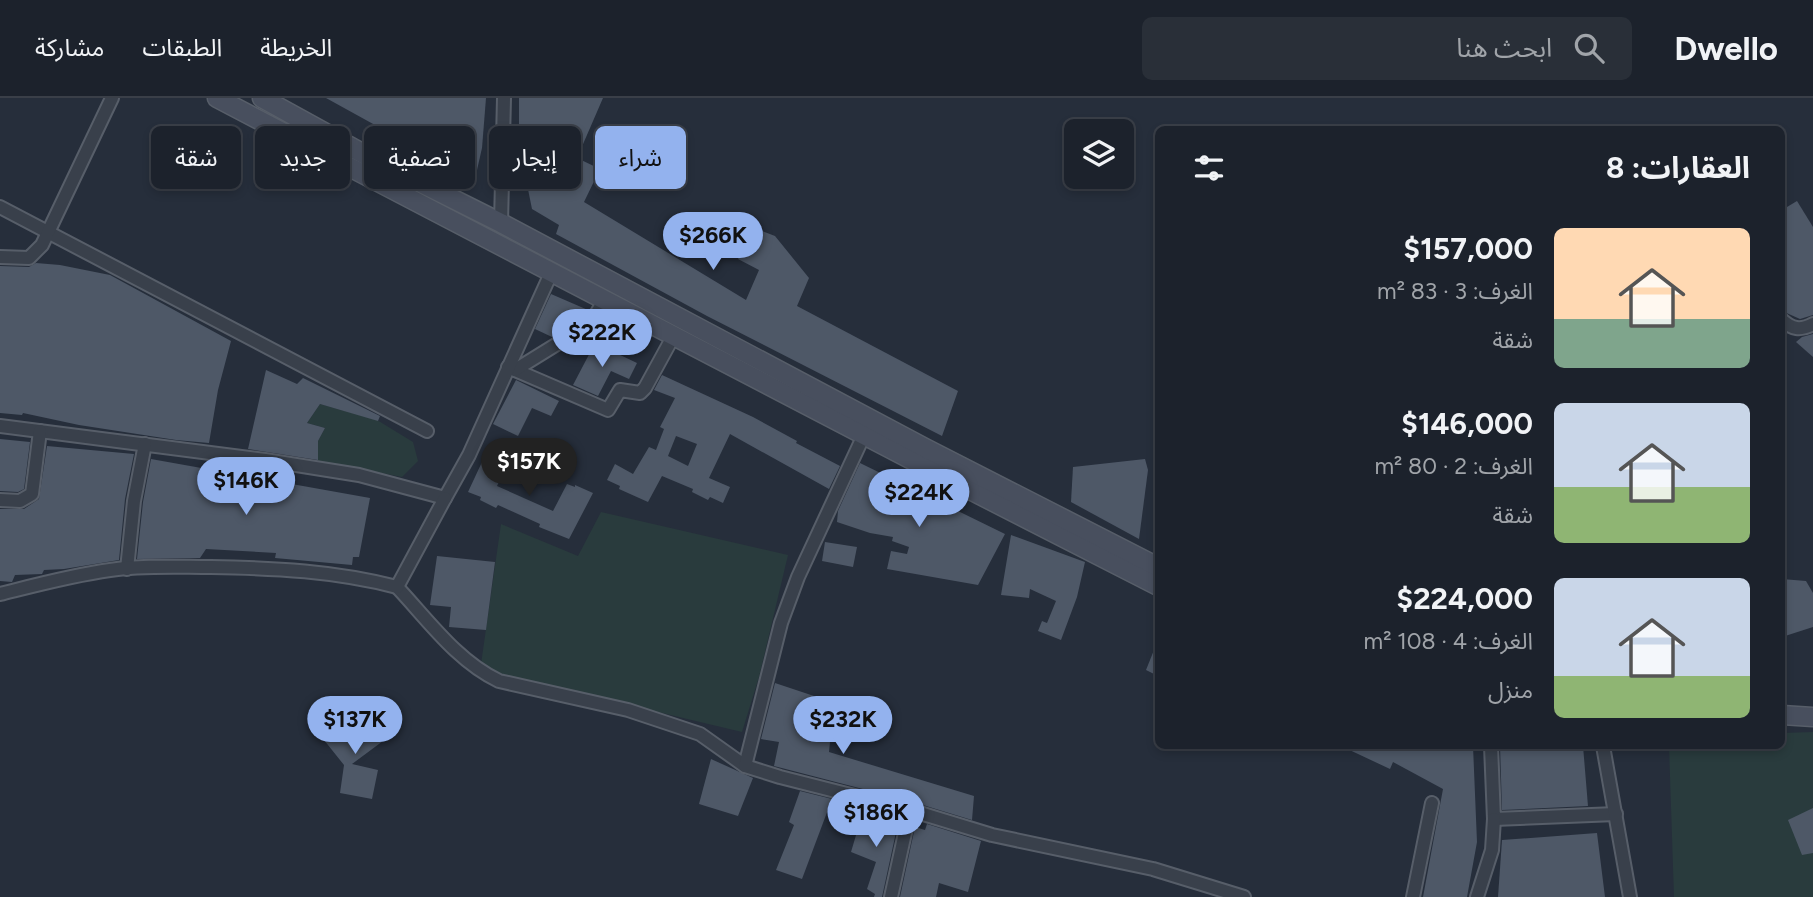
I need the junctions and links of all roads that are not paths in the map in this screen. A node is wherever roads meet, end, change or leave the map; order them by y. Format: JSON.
{"nodes":[{"id":1,"x":112,"y":98,"type":"edge"},
{"id":2,"x":217,"y":98,"type":"edge"},
{"id":3,"x":262,"y":98,"type":"edge"},
{"id":4,"x":504,"y":98,"type":"edge"},
{"id":5,"x":0,"y":207,"type":"edge"},
{"id":6,"x":501,"y":223,"type":"junction"},
{"id":7,"x":48,"y":232,"type":"junction"},
{"id":8,"x":0,"y":257,"type":"edge"},
{"id":9,"x":552,"y":271,"type":"junction"},
{"id":10,"x":605,"y":299,"type":"junction"},
{"id":11,"x":1785,"y":322,"type":"edge"},
{"id":12,"x":1813,"y":324,"type":"edge"},
{"id":13,"x":674,"y":335,"type":"junction"},
{"id":14,"x":511,"y":368,"type":"junction"},
{"id":15,"x":0,"y":426,"type":"edge"},
{"id":16,"x":40,"y":431,"type":"junction"},
{"id":17,"x":427,"y":431,"type":"dead end"},
{"id":18,"x":864,"y":435,"type":"junction"},
{"id":19,"x":145,"y":444,"type":"junction"},
{"id":20,"x":444,"y":498,"type":"junction"},
{"id":21,"x":0,"y":500,"type":"edge"},
{"id":22,"x":1155,"y":565,"type":"edge"},
{"id":23,"x":127,"y":569,"type":"junction"},
{"id":24,"x":1155,"y":584,"type":"edge"},
{"id":25,"x":397,"y":587,"type":"junction"},
{"id":26,"x":0,"y":594,"type":"edge"},
{"id":27,"x":1785,"y":715,"type":"edge"},
{"id":28,"x":1813,"y":717,"type":"edge"},
{"id":29,"x":1490,"y":749,"type":"edge"},
{"id":30,"x":1604,"y":749,"type":"edge"},
{"id":31,"x":745,"y":766,"type":"junction"},
{"id":32,"x":1432,"y":803,"type":"dead end"},
{"id":33,"x":910,"y":810,"type":"junction"},
{"id":34,"x":1616,"y":814,"type":"junction"},
{"id":35,"x":1493,"y":819,"type":"junction"},
{"id":36,"x":891,"y":897,"type":"edge"},
{"id":37,"x":1244,"y":897,"type":"edge"},
{"id":38,"x":1413,"y":897,"type":"edge"},
{"id":39,"x":1477,"y":897,"type":"edge"},
{"id":40,"x":1630,"y":897,"type":"edge"}],
"edges":[{"from":1,"to":7,"type":"street"},
{"from":2,"to":9,"type":"main road"},
{"from":3,"to":6,"type":"main road"},
{"from":4,"to":6,"type":"street"},
{"from":5,"to":7,"type":"street"},
{"from":6,"to":22,"type":"main road"},
{"from":7,"to":8,"type":"street"},
{"from":7,"to":17,"type":"street"},
{"from":9,"to":10,"type":"main road"},
{"from":9,"to":14,"type":"street"},
{"from":10,"to":13,"type":"main road"},
{"from":10,"to":14,"type":"street"},
{"from":11,"to":12,"type":"street"},
{"from":13,"to":14,"type":"street"},
{"from":13,"to":18,"type":"main road"},
{"from":14,"to":20,"type":"street"},
{"from":15,"to":16,"type":"street"},
{"from":16,"to":19,"type":"street"},
{"from":16,"to":21,"type":"street"},
{"from":18,"to":24,"type":"main road"},
{"from":18,"to":31,"type":"street"},
{"from":19,"to":20,"type":"street"},
{"from":19,"to":23,"type":"street"},
{"from":20,"to":25,"type":"street"},
{"from":23,"to":25,"type":"street"},
{"from":23,"to":26,"type":"street"},
{"from":25,"to":31,"type":"street"},
{"from":27,"to":28,"type":"main road"},
{"from":29,"to":35,"type":"street"},
{"from":30,"to":34,"type":"street"},
{"from":31,"to":33,"type":"street"},
{"from":32,"to":38,"type":"street"},
{"from":33,"to":36,"type":"street"},
{"from":33,"to":37,"type":"street"},
{"from":34,"to":35,"type":"street"},
{"from":34,"to":40,"type":"street"},
{"from":35,"to":39,"type":"street"}]}
